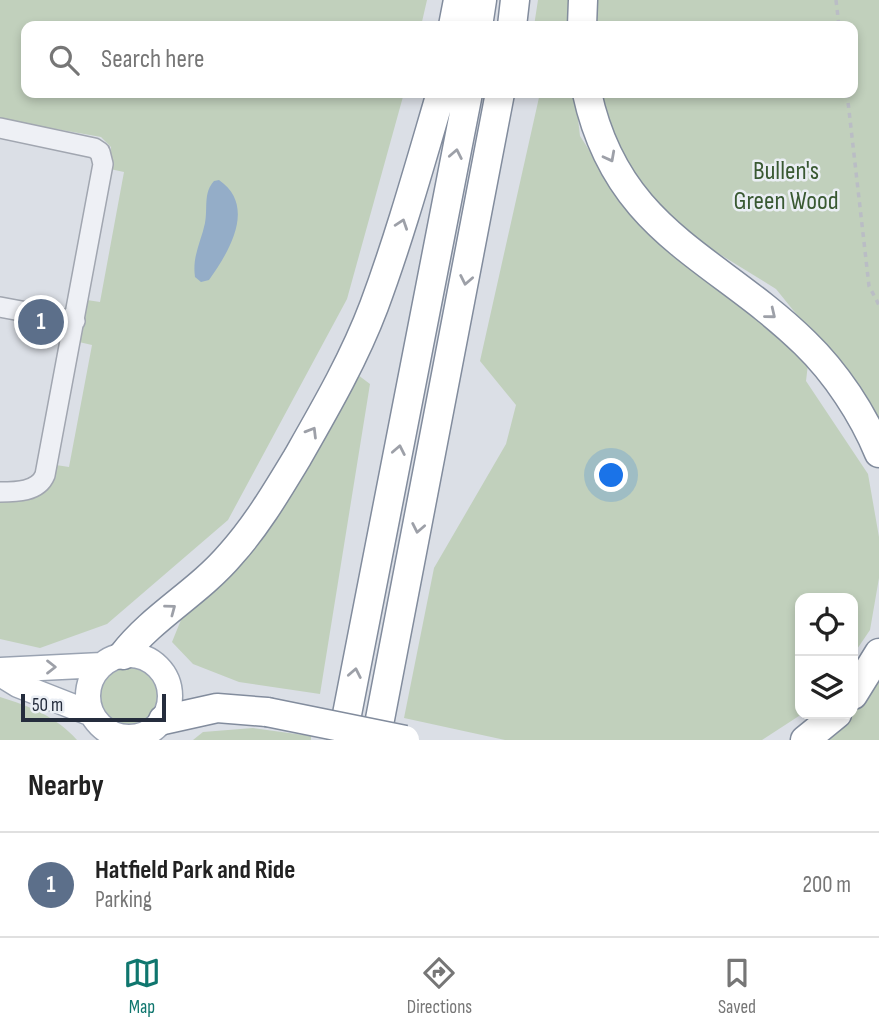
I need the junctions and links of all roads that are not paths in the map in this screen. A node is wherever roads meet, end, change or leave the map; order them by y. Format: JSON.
{"nodes":[{"id":1,"x":458,"y":0,"type":"edge"},
{"id":2,"x":482,"y":0,"type":"edge"},
{"id":3,"x":516,"y":0,"type":"edge"},
{"id":4,"x":583,"y":0,"type":"edge"},
{"id":5,"x":454,"y":21,"type":"edge"},
{"id":6,"x":479,"y":21,"type":"edge"},
{"id":7,"x":513,"y":21,"type":"edge"},
{"id":8,"x":582,"y":21,"type":"edge"},
{"id":9,"x":439,"y":98,"type":"edge"},
{"id":10,"x":467,"y":98,"type":"edge"},
{"id":11,"x":499,"y":98,"type":"edge"},
{"id":12,"x":589,"y":98,"type":"edge"},
{"id":13,"x":0,"y":128,"type":"edge"},
{"id":14,"x":0,"y":307,"type":"edge"},
{"id":15,"x":75,"y":321,"type":"junction"},
{"id":16,"x":879,"y":453,"type":"edge"},
{"id":17,"x":0,"y":492,"type":"edge"},
{"id":18,"x":879,"y":653,"type":"edge"},
{"id":19,"x":112,"y":660,"type":"junction"},
{"id":20,"x":0,"y":672,"type":"edge"},
{"id":21,"x":858,"y":687,"type":"edge"},
{"id":22,"x":92,"y":714,"type":"junction"},
{"id":23,"x":831,"y":719,"type":"edge"},
{"id":24,"x":158,"y":729,"type":"edge"},
{"id":25,"x":111,"y":736,"type":"edge"},
{"id":26,"x":342,"y":740,"type":"edge"},
{"id":27,"x":376,"y":740,"type":"edge"},
{"id":28,"x":405,"y":740,"type":"edge"},
{"id":29,"x":805,"y":740,"type":"edge"}],
"edges":[{"from":1,"to":5,"type":"highway"},
{"from":2,"to":6,"type":"highway"},
{"from":3,"to":7,"type":"highway"},
{"from":4,"to":8,"type":"highway"},
{"from":19,"to":9,"type":"highway","one_way":true},
{"from":26,"to":10,"type":"highway","one_way":true},
{"from":11,"to":27,"type":"highway","one_way":true},
{"from":12,"to":16,"type":"highway","one_way":true},
{"from":13,"to":15,"type":"lane"},
{"from":14,"to":15,"type":"lane"},
{"from":15,"to":17,"type":"lane"},
{"from":18,"to":21,"type":"highway"},
{"from":20,"to":19,"type":"main road","one_way":true},
{"from":19,"to":22,"type":"main road"},
{"from":19,"to":24,"type":"main road"},
{"from":20,"to":22,"type":"main road"},
{"from":22,"to":25,"type":"main road"},
{"from":23,"to":29,"type":"highway"},
{"from":24,"to":25,"type":"main road"},
{"from":24,"to":28,"type":"highway","bridge":true}]}
